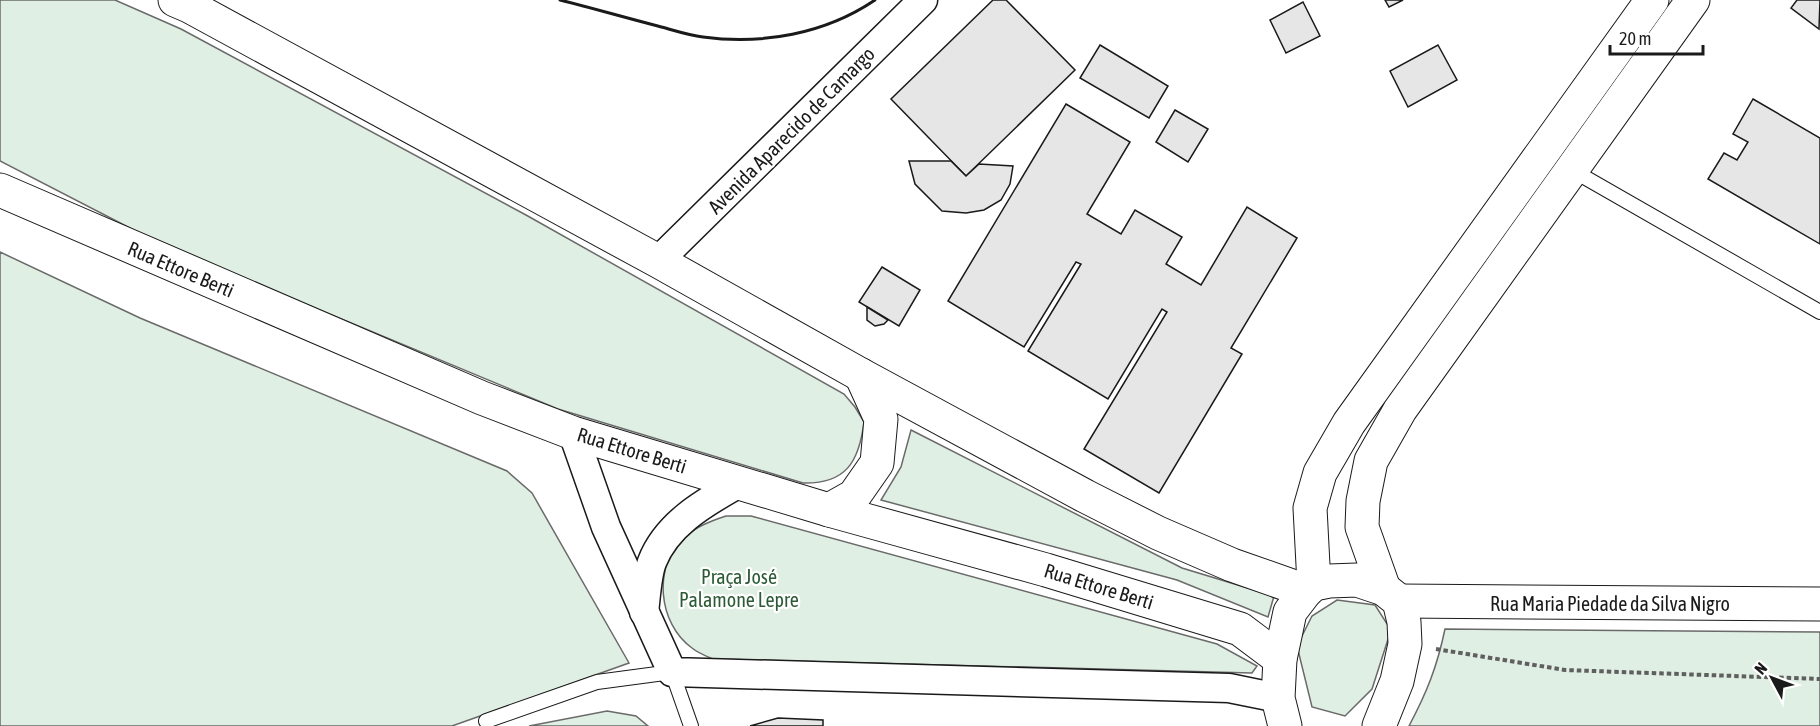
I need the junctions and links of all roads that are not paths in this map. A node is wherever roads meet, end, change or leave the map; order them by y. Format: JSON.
{"nodes":[{"id":1,"x":174,"y":0,"type":"edge"},
{"id":2,"x":923,"y":0,"type":"edge"},
{"id":3,"x":1652,"y":0,"type":"edge"},
{"id":4,"x":1693,"y":0,"type":"edge"},
{"id":5,"x":1572,"y":170,"type":"junction"},
{"id":6,"x":0,"y":190,"type":"edge"},
{"id":7,"x":658,"y":261,"type":"junction"},
{"id":8,"x":1820,"y":312,"type":"edge"},
{"id":9,"x":861,"y":375,"type":"junction"},
{"id":10,"x":573,"y":433,"type":"junction"},
{"id":11,"x":739,"y":483,"type":"junction"},
{"id":12,"x":829,"y":510,"type":"junction"},
{"id":13,"x":1310,"y":587,"type":"junction"},
{"id":14,"x":1392,"y":595,"type":"junction"},
{"id":15,"x":1820,"y":604,"type":"edge"},
{"id":16,"x":644,"y":612,"type":"junction"},
{"id":17,"x":1280,"y":659,"type":"junction"},
{"id":18,"x":672,"y":672,"type":"junction"},
{"id":19,"x":1282,"y":712,"type":"edge"},
{"id":20,"x":486,"y":721,"type":"dead end"},
{"id":21,"x":691,"y":726,"type":"edge"},
{"id":22,"x":1379,"y":726,"type":"edge"}],
"edges":[{"from":1,"to":7,"type":"street"},
{"from":2,"to":7,"type":"street","name":"Avenida Aparecido de Camargo"},
{"from":3,"to":13,"type":"street"},
{"from":4,"to":5,"type":"street"},
{"from":5,"to":8,"type":"lane"},
{"from":5,"to":14,"type":"street"},
{"from":6,"to":10,"type":"street","name":"Rua Ettore Berti"},
{"from":7,"to":9,"type":"street"},
{"from":9,"to":12,"type":"street"},
{"from":9,"to":13,"type":"street"},
{"from":10,"to":11,"type":"street","name":"Rua Ettore Berti"},
{"from":10,"to":16,"type":"street"},
{"from":11,"to":12,"type":"street","name":"Rua Ettore Berti"},
{"from":11,"to":16,"type":"street"},
{"from":12,"to":17,"type":"street","name":"Rua Ettore Berti"},
{"from":13,"to":14,"type":"street","name":"Rua Maria Piedade da Silva Nigro"},
{"from":13,"to":17,"type":"street"},
{"from":14,"to":15,"type":"street","name":"Rua Maria Piedade da Silva Nigro"},
{"from":14,"to":22,"type":"street"},
{"from":16,"to":18,"type":"street"},
{"from":17,"to":19,"type":"street"},
{"from":18,"to":19,"type":"street"},
{"from":18,"to":20,"type":"lane"},
{"from":18,"to":21,"type":"lane"}]}
